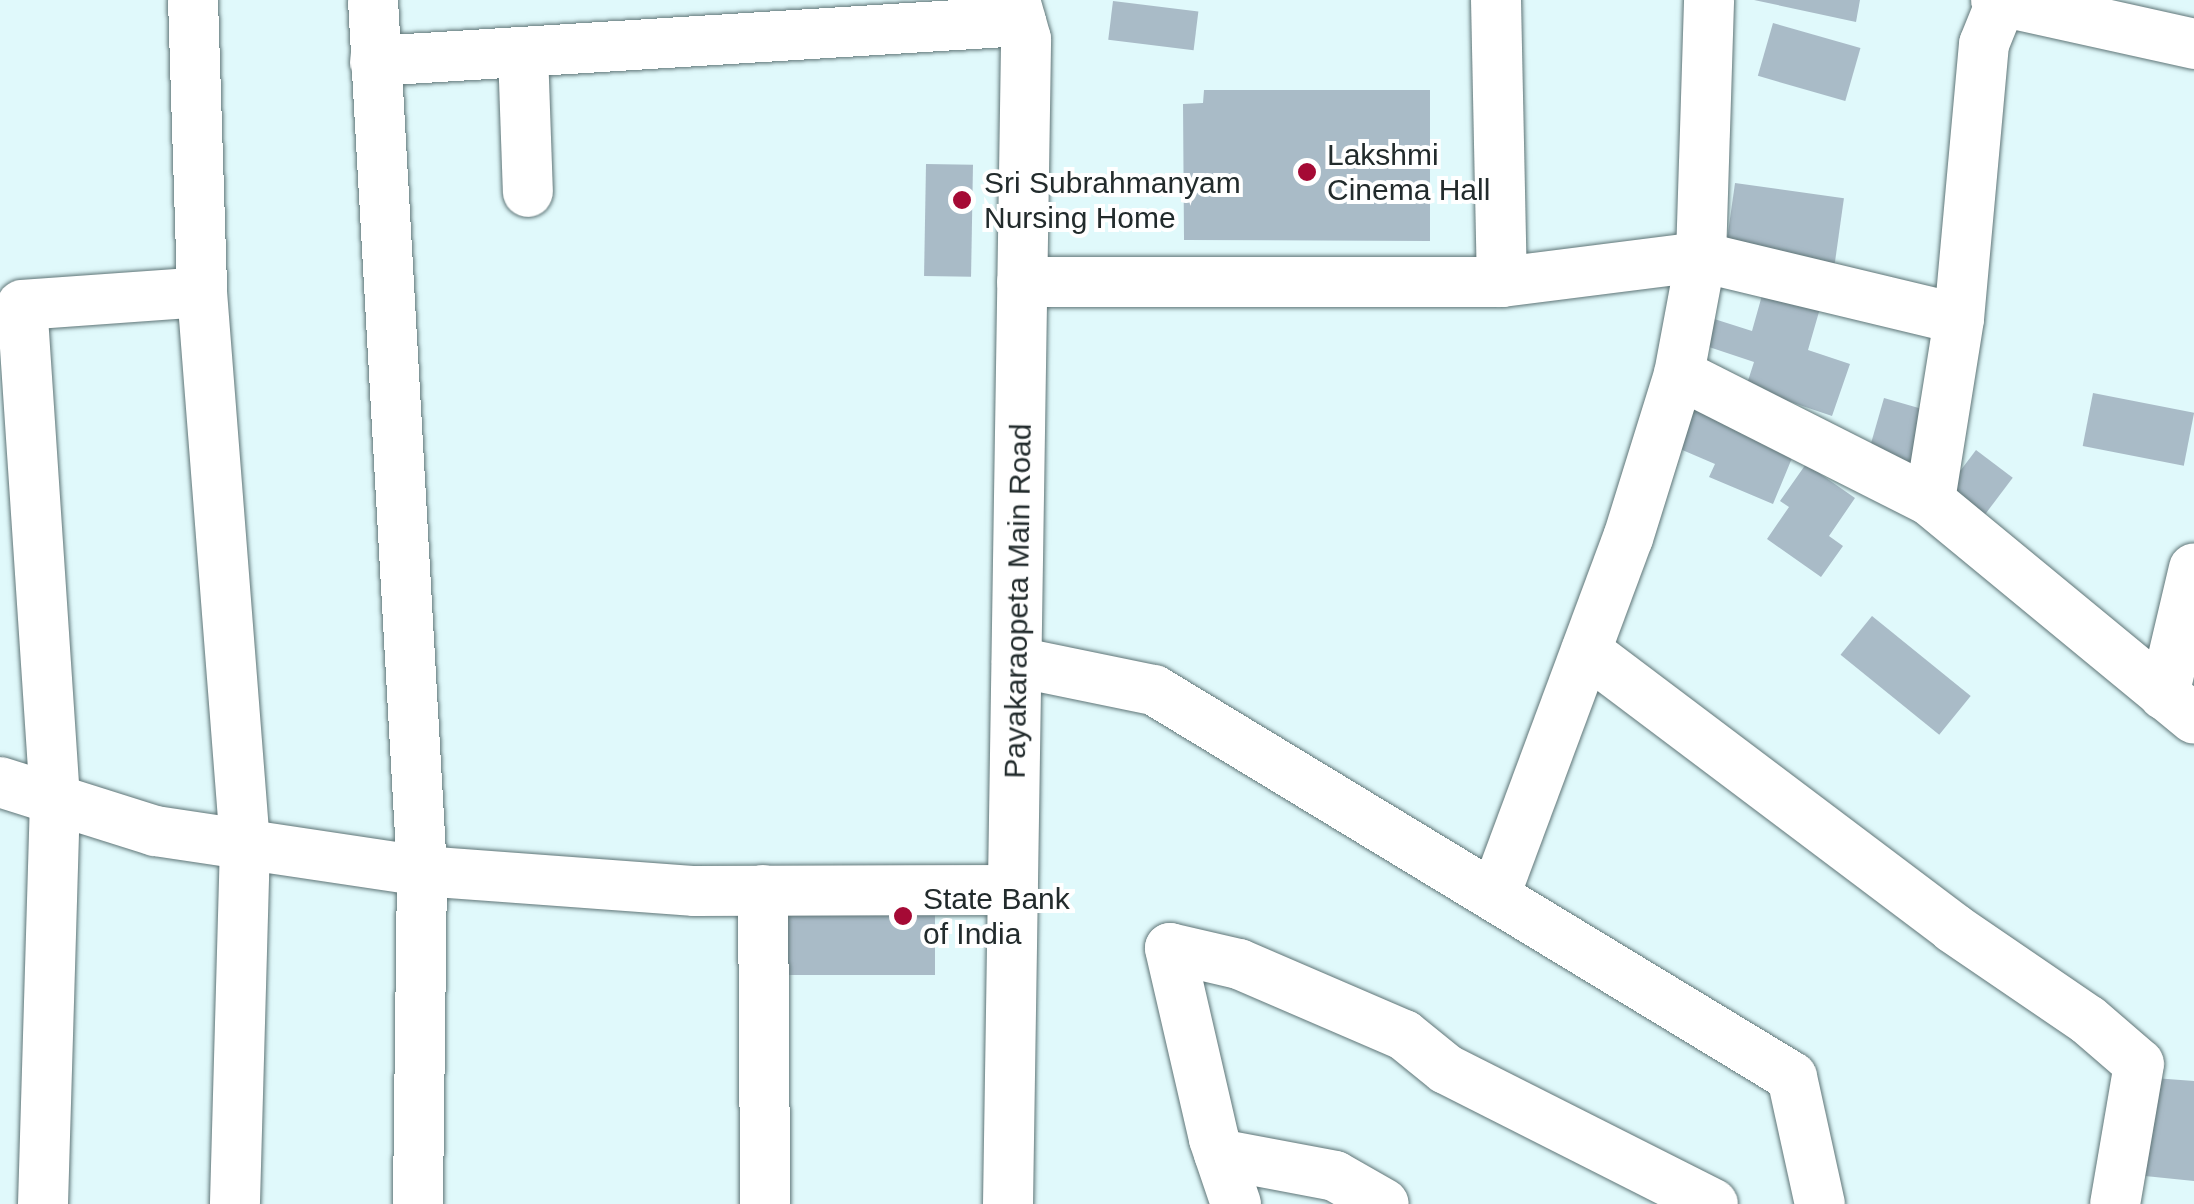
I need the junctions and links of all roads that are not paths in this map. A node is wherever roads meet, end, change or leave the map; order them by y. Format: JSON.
{"nodes":[{"id":1,"x":193,"y":0,"type":"edge"},
{"id":2,"x":373,"y":0,"type":"edge"},
{"id":3,"x":1496,"y":0,"type":"edge"},
{"id":4,"x":1708,"y":0,"type":"edge"},
{"id":5,"x":1999,"y":1,"type":"edge"},
{"id":6,"x":1018,"y":10,"type":"edge"},
{"id":7,"x":2194,"y":44,"type":"edge"},
{"id":8,"x":522,"y":52,"type":"junction"},
{"id":9,"x":375,"y":61,"type":"junction"},
{"id":10,"x":528,"y":192,"type":"dead end"},
{"id":11,"x":1701,"y":256,"type":"junction"},
{"id":12,"x":1022,"y":282,"type":"junction"},
{"id":13,"x":1502,"y":282,"type":"junction"},
{"id":14,"x":202,"y":292,"type":"junction"},
{"id":15,"x":1959,"y":319,"type":"junction"},
{"id":16,"x":1679,"y":374,"type":"junction"},
{"id":17,"x":1930,"y":501,"type":"junction"},
{"id":18,"x":2194,"y":568,"type":"edge"},
{"id":19,"x":1586,"y":651,"type":"junction"},
{"id":20,"x":1017,"y":662,"type":"junction"},
{"id":21,"x":2179,"y":707,"type":"edge"},
{"id":22,"x":0,"y":782,"type":"edge"},
{"id":23,"x":55,"y":799,"type":"junction"},
{"id":24,"x":245,"y":844,"type":"junction"},
{"id":25,"x":422,"y":870,"type":"junction"},
{"id":26,"x":763,"y":890,"type":"junction"},
{"id":27,"x":1013,"y":890,"type":"junction"},
{"id":28,"x":1496,"y":895,"type":"junction"},
{"id":29,"x":1219,"y":1154,"type":"junction"},
{"id":30,"x":43,"y":1204,"type":"edge"},
{"id":31,"x":235,"y":1204,"type":"edge"},
{"id":32,"x":418,"y":1204,"type":"edge"},
{"id":33,"x":765,"y":1204,"type":"edge"},
{"id":34,"x":1008,"y":1204,"type":"edge"},
{"id":35,"x":1236,"y":1204,"type":"edge"},
{"id":36,"x":1384,"y":1204,"type":"edge"},
{"id":37,"x":1713,"y":1204,"type":"edge"},
{"id":38,"x":1820,"y":1204,"type":"edge"},
{"id":39,"x":2115,"y":1204,"type":"edge"}],
"edges":[{"from":1,"to":14,"type":"street"},
{"from":2,"to":9,"type":"street"},
{"from":3,"to":13,"type":"street"},
{"from":4,"to":11,"type":"street"},
{"from":5,"to":7,"type":"street"},
{"from":5,"to":15,"type":"street"},
{"from":6,"to":8,"type":"street"},
{"from":6,"to":12,"type":"street","name":"Payakaraopeta Main Road"},
{"from":8,"to":9,"type":"street"},
{"from":8,"to":10,"type":"street"},
{"from":9,"to":25,"type":"street"},
{"from":11,"to":13,"type":"street"},
{"from":11,"to":15,"type":"street"},
{"from":11,"to":16,"type":"street"},
{"from":12,"to":13,"type":"street"},
{"from":12,"to":20,"type":"street","name":"Payakaraopeta Main Road"},
{"from":14,"to":23,"type":"street"},
{"from":14,"to":24,"type":"street"},
{"from":15,"to":17,"type":"street"},
{"from":16,"to":17,"type":"street"},
{"from":16,"to":19,"type":"street"},
{"from":17,"to":21,"type":"street"},
{"from":18,"to":21,"type":"street"},
{"from":19,"to":28,"type":"street"},
{"from":19,"to":39,"type":"street"},
{"from":20,"to":27,"type":"street","name":"Payakaraopeta Main Road"},
{"from":20,"to":28,"type":"street"},
{"from":22,"to":23,"type":"street"},
{"from":23,"to":24,"type":"street"},
{"from":23,"to":30,"type":"street"},
{"from":24,"to":25,"type":"street"},
{"from":24,"to":31,"type":"street"},
{"from":25,"to":26,"type":"street"},
{"from":25,"to":32,"type":"street"},
{"from":26,"to":27,"type":"street"},
{"from":26,"to":33,"type":"street"},
{"from":27,"to":34,"type":"street","name":"Payakaraopeta Main Road"},
{"from":28,"to":38,"type":"street"},
{"from":29,"to":35,"type":"street"},
{"from":29,"to":36,"type":"street"},
{"from":29,"to":37,"type":"street"}]}
